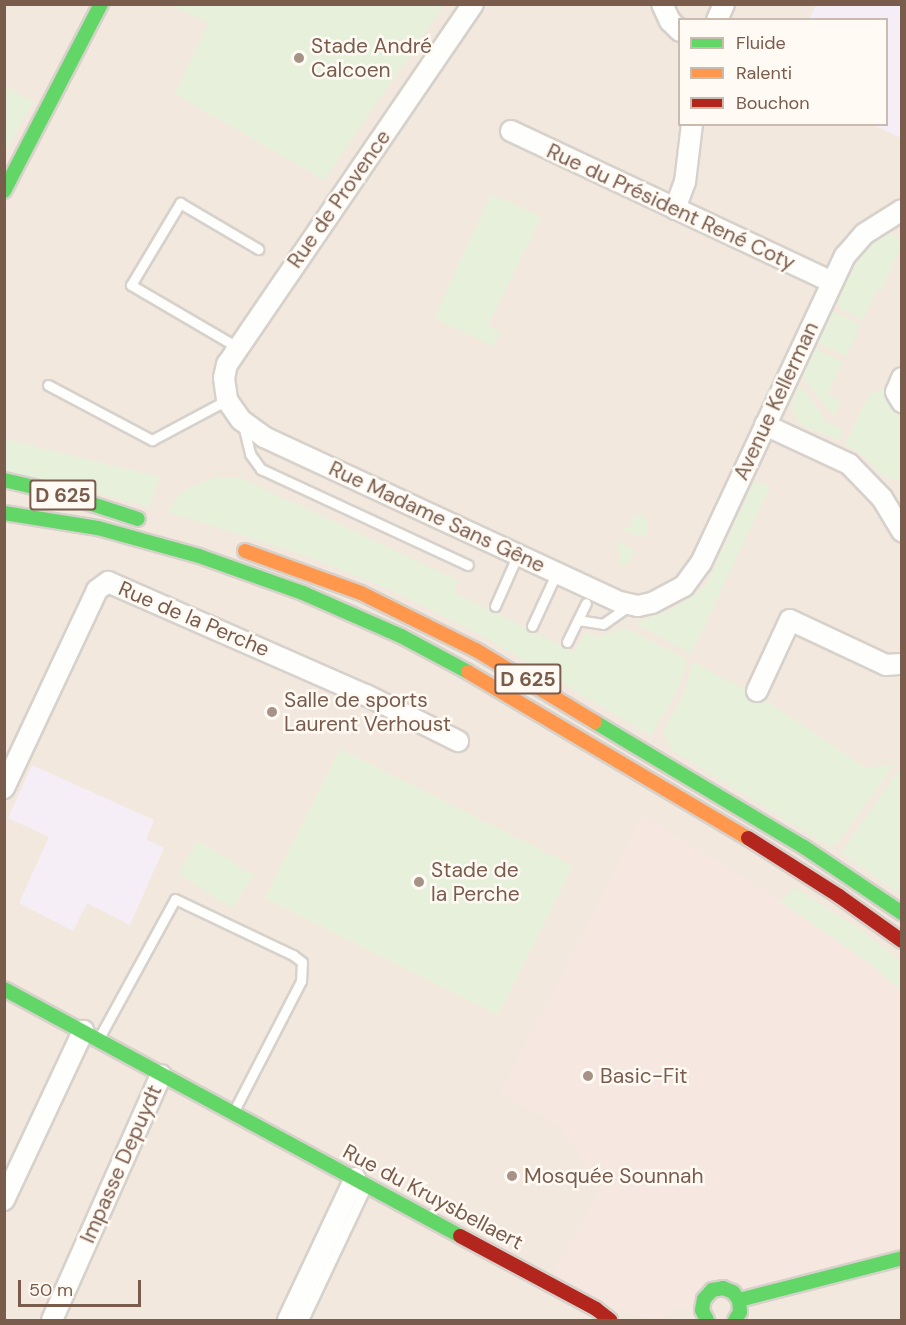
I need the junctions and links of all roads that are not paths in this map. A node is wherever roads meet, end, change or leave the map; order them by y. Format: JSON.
{"nodes":[{"id":1,"x":101,"y":4,"type":"edge"},
{"id":2,"x":473,"y":4,"type":"edge"},
{"id":3,"x":662,"y":4,"type":"edge"},
{"id":4,"x":724,"y":4,"type":"edge"},
{"id":5,"x":718,"y":18,"type":"edge"},
{"id":6,"x":678,"y":29,"type":"edge"},
{"id":7,"x":692,"y":126,"type":"edge"},
{"id":8,"x":511,"y":131,"type":"dead end"},
{"id":9,"x":4,"y":191,"type":"edge"},
{"id":10,"x":675,"y":209,"type":"junction"},
{"id":11,"x":902,"y":210,"type":"edge"},
{"id":12,"x":258,"y":249,"type":"dead end"},
{"id":13,"x":832,"y":282,"type":"junction"},
{"id":14,"x":237,"y":347,"type":"junction"},
{"id":15,"x":902,"y":378,"type":"edge"},
{"id":16,"x":48,"y":385,"type":"dead end"},
{"id":17,"x":227,"y":400,"type":"junction"},
{"id":18,"x":902,"y":402,"type":"edge"},
{"id":19,"x":241,"y":420,"type":"junction"},
{"id":20,"x":765,"y":425,"type":"junction"},
{"id":21,"x":4,"y":480,"type":"edge"},
{"id":22,"x":4,"y":513,"type":"edge"},
{"id":23,"x":148,"y":522,"type":"dead end"},
{"id":24,"x":902,"y":531,"type":"edge"},
{"id":25,"x":232,"y":547,"type":"dead end"},
{"id":26,"x":518,"y":554,"type":"junction"},
{"id":27,"x":468,"y":566,"type":"dead end"},
{"id":28,"x":557,"y":572,"type":"junction"},
{"id":29,"x":586,"y":603,"type":"dead end"},
{"id":30,"x":630,"y":605,"type":"junction"},
{"id":31,"x":495,"y":606,"type":"dead end"},
{"id":32,"x":578,"y":620,"type":"junction"},
{"id":33,"x":532,"y":626,"type":"dead end"},
{"id":34,"x":567,"y":642,"type":"dead end"},
{"id":35,"x":902,"y":664,"type":"edge"},
{"id":36,"x":757,"y":690,"type":"dead end"},
{"id":37,"x":458,"y":741,"type":"dead end"},
{"id":38,"x":4,"y":788,"type":"edge"},
{"id":39,"x":902,"y":914,"type":"edge"},
{"id":40,"x":902,"y":941,"type":"edge"},
{"id":41,"x":4,"y":988,"type":"edge"},
{"id":42,"x":90,"y":1035,"type":"junction"},
{"id":43,"x":161,"y":1075,"type":"junction"},
{"id":44,"x":233,"y":1113,"type":"junction"},
{"id":45,"x":361,"y":1181,"type":"junction"},
{"id":46,"x":4,"y":1200,"type":"edge"},
{"id":47,"x":902,"y":1258,"type":"edge"},
{"id":48,"x":740,"y":1300,"type":"junction"},
{"id":49,"x":52,"y":1320,"type":"edge"},
{"id":50,"x":288,"y":1320,"type":"edge"},
{"id":51,"x":303,"y":1320,"type":"edge"},
{"id":52,"x":610,"y":1320,"type":"edge"},
{"id":53,"x":707,"y":1320,"type":"edge"},
{"id":54,"x":735,"y":1320,"type":"edge"}],
"edges":[{"from":1,"to":9,"type":"main road"},
{"from":2,"to":14,"type":"street","name":"Rue de Provence"},
{"from":3,"to":6,"type":"street"},
{"from":4,"to":5,"type":"street"},
{"from":7,"to":10,"type":"street"},
{"from":8,"to":10,"type":"street","name":"Rue du Président René Coty"},
{"from":10,"to":13,"type":"street","name":"Rue du Président René Coty"},
{"from":11,"to":13,"type":"street","name":"Avenue Kellerman"},
{"from":12,"to":14,"type":"lane"},
{"from":13,"to":20,"type":"street","name":"Avenue Kellerman"},
{"from":14,"to":17,"type":"street","name":"Rue de Provence"},
{"from":15,"to":18,"type":"street"},
{"from":16,"to":17,"type":"lane"},
{"from":17,"to":19,"type":"street","name":"Rue Madame Sans Gêne"},
{"from":19,"to":26,"type":"street","name":"Rue Madame Sans Gêne"},
{"from":19,"to":27,"type":"lane"},
{"from":20,"to":24,"type":"street"},
{"from":20,"to":30,"type":"street","name":"Avenue Kellerman"},
{"from":21,"to":23,"type":"main road","number":"D 625"},
{"from":22,"to":40,"type":"main road","number":"D 625"},
{"from":25,"to":39,"type":"main road","number":"D 625"},
{"from":26,"to":28,"type":"street","name":"Rue Madame Sans Gêne"},
{"from":26,"to":31,"type":"lane"},
{"from":28,"to":30,"type":"street","name":"Rue Madame Sans Gêne"},
{"from":28,"to":33,"type":"lane"},
{"from":29,"to":32,"type":"lane"},
{"from":30,"to":32,"type":"lane"},
{"from":32,"to":34,"type":"lane"},
{"from":35,"to":36,"type":"street"},
{"from":37,"to":38,"type":"street","name":"Rue de la Perche"},
{"from":41,"to":42,"type":"main road","name":"Rue du Kruysbellaert"},
{"from":42,"to":43,"type":"main road","name":"Rue du Kruysbellaert"},
{"from":42,"to":44,"type":"lane"},
{"from":42,"to":46,"type":"street"},
{"from":43,"to":44,"type":"main road","name":"Rue du Kruysbellaert"},
{"from":43,"to":49,"type":"street","name":"Impasse Depuydt"},
{"from":44,"to":45,"type":"main road","name":"Rue du Kruysbellaert"},
{"from":45,"to":50,"type":"street"},
{"from":45,"to":51,"type":"lane"},
{"from":45,"to":52,"type":"main road","name":"Rue du Kruysbellaert"},
{"from":47,"to":48,"type":"main road"},
{"from":48,"to":53,"type":"main road"},
{"from":48,"to":54,"type":"main road"}]}
